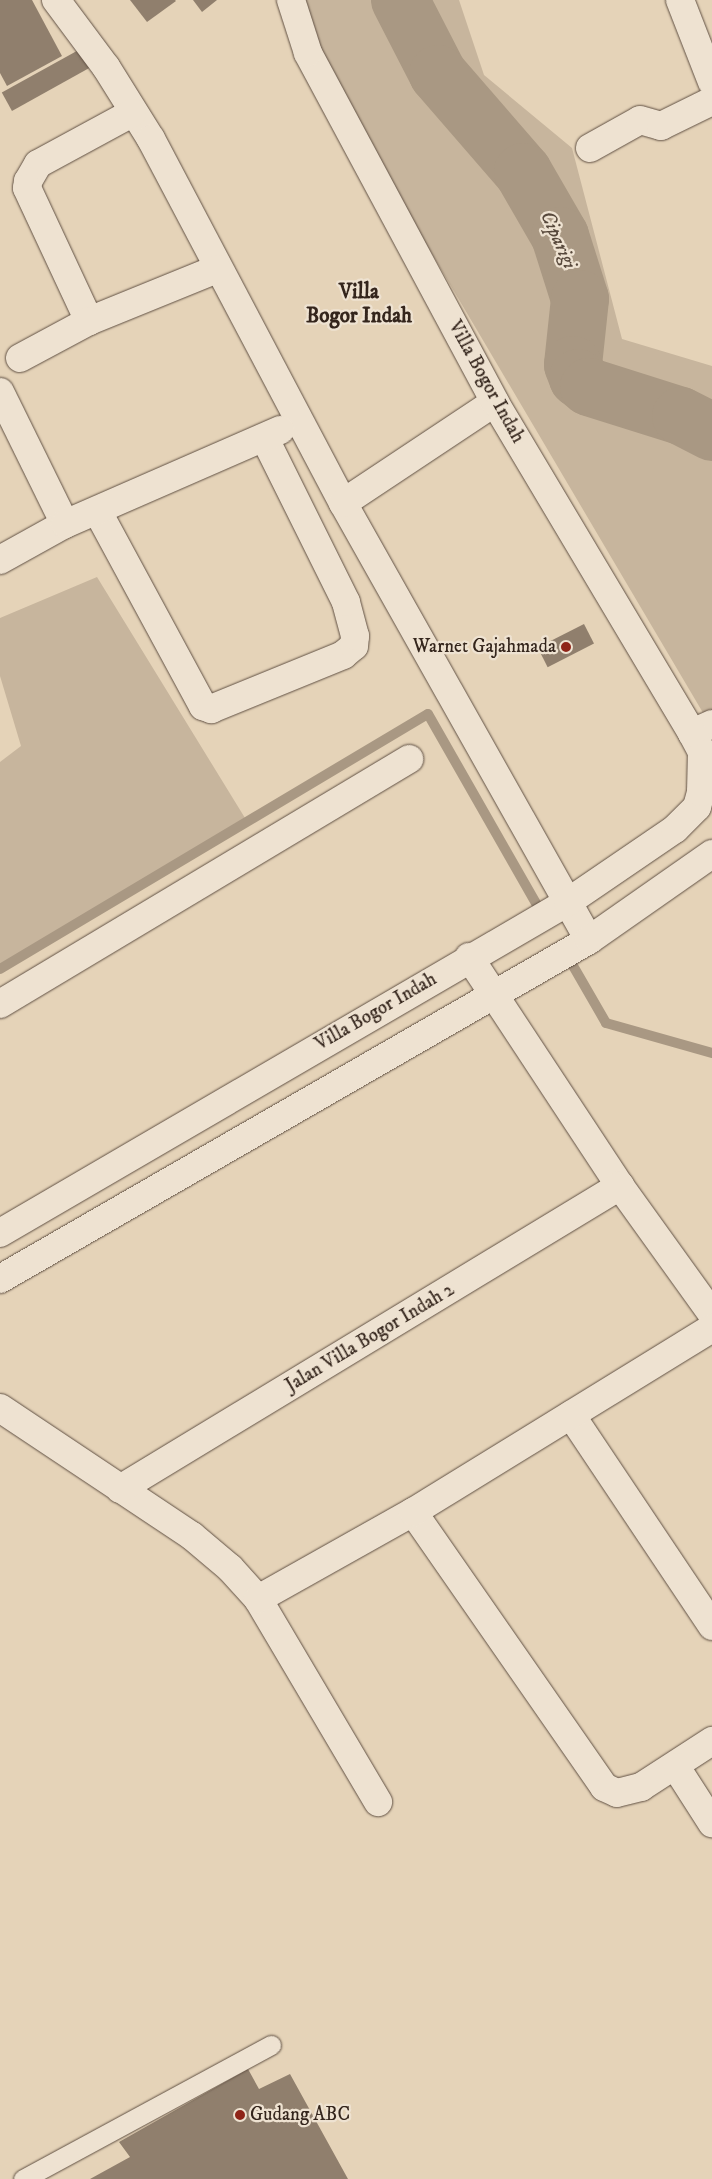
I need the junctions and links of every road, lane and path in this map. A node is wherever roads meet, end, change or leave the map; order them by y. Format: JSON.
{"nodes":[{"id":1,"x":56,"y":0,"type":"edge"},
{"id":2,"x":291,"y":0,"type":"edge"},
{"id":3,"x":680,"y":0,"type":"edge"},
{"id":4,"x":712,"y":82,"type":"edge"},
{"id":5,"x":712,"y":101,"type":"edge"},
{"id":6,"x":132,"y":113,"type":"junction"},
{"id":7,"x":590,"y":148,"type":"dead end"},
{"id":8,"x":217,"y":268,"type":"junction"},
{"id":9,"x":89,"y":321,"type":"junction"},
{"id":10,"x":20,"y":358,"type":"dead end"},
{"id":11,"x":0,"y":392,"type":"edge"},
{"id":12,"x":495,"y":402,"type":"junction"},
{"id":13,"x":299,"y":418,"type":"junction"},
{"id":14,"x":265,"y":439,"type":"junction"},
{"id":15,"x":344,"y":503,"type":"junction"},
{"id":16,"x":98,"y":512,"type":"junction"},
{"id":17,"x":65,"y":524,"type":"junction"},
{"id":18,"x":0,"y":560,"type":"edge"},
{"id":19,"x":704,"y":741,"type":"edge"},
{"id":20,"x":409,"y":759,"type":"dead end"},
{"id":21,"x":712,"y":854,"type":"edge"},
{"id":22,"x":568,"y":902,"type":"junction"},
{"id":23,"x":589,"y":940,"type":"junction"},
{"id":24,"x":469,"y":957,"type":"junction"},
{"id":25,"x":492,"y":993,"type":"junction"},
{"id":26,"x":0,"y":1004,"type":"edge"},
{"id":27,"x":620,"y":1186,"type":"junction"},
{"id":28,"x":0,"y":1233,"type":"edge"},
{"id":29,"x":0,"y":1279,"type":"edge"},
{"id":30,"x":712,"y":1314,"type":"edge"},
{"id":31,"x":712,"y":1328,"type":"edge"},
{"id":32,"x":0,"y":1408,"type":"edge"},
{"id":33,"x":571,"y":1415,"type":"junction"},
{"id":34,"x":120,"y":1489,"type":"junction"},
{"id":35,"x":412,"y":1512,"type":"junction"},
{"id":36,"x":258,"y":1599,"type":"junction"},
{"id":37,"x":712,"y":1626,"type":"edge"},
{"id":38,"x":712,"y":1741,"type":"edge"},
{"id":39,"x":676,"y":1766,"type":"junction"},
{"id":40,"x":378,"y":1802,"type":"dead end"},
{"id":41,"x":712,"y":1823,"type":"edge"},
{"id":42,"x":271,"y":2045,"type":"dead end"},
{"id":43,"x":23,"y":2179,"type":"edge"}],
"edges":[{"from":1,"to":6,"type":"street"},
{"from":2,"to":12,"type":"street","name":"Villa Bogor Indah"},
{"from":3,"to":4,"type":"street"},
{"from":5,"to":7,"type":"street"},
{"from":6,"to":8,"type":"street"},
{"from":6,"to":9,"type":"street"},
{"from":8,"to":9,"type":"street"},
{"from":8,"to":13,"type":"street"},
{"from":9,"to":10,"type":"street"},
{"from":11,"to":17,"type":"street"},
{"from":12,"to":15,"type":"street"},
{"from":12,"to":19,"type":"street","name":"Villa Bogor Indah"},
{"from":13,"to":14,"type":"street"},
{"from":13,"to":15,"type":"street"},
{"from":14,"to":16,"type":"street"},
{"from":14,"to":16,"type":"street"},
{"from":15,"to":22,"type":"street"},
{"from":16,"to":17,"type":"street"},
{"from":17,"to":18,"type":"street"},
{"from":19,"to":22,"type":"street","name":"Villa Bogor Indah"},
{"from":20,"to":26,"type":"street"},
{"from":21,"to":23,"type":"street"},
{"from":22,"to":23,"type":"street"},
{"from":22,"to":24,"type":"street","name":"Villa Bogor Indah"},
{"from":23,"to":25,"type":"street"},
{"from":24,"to":25,"type":"street"},
{"from":24,"to":28,"type":"street","name":"Villa Bogor Indah"},
{"from":25,"to":27,"type":"street"},
{"from":25,"to":29,"type":"street"},
{"from":27,"to":30,"type":"street"},
{"from":27,"to":34,"type":"street","name":"Jalan Villa Bogor Indah 2"},
{"from":31,"to":33,"type":"street"},
{"from":32,"to":34,"type":"street"},
{"from":33,"to":35,"type":"street"},
{"from":33,"to":37,"type":"street"},
{"from":34,"to":36,"type":"street"},
{"from":35,"to":36,"type":"street"},
{"from":35,"to":39,"type":"street"},
{"from":36,"to":40,"type":"street"},
{"from":38,"to":39,"type":"street"},
{"from":39,"to":41,"type":"street"},
{"from":42,"to":43,"type":"lane"}]}
